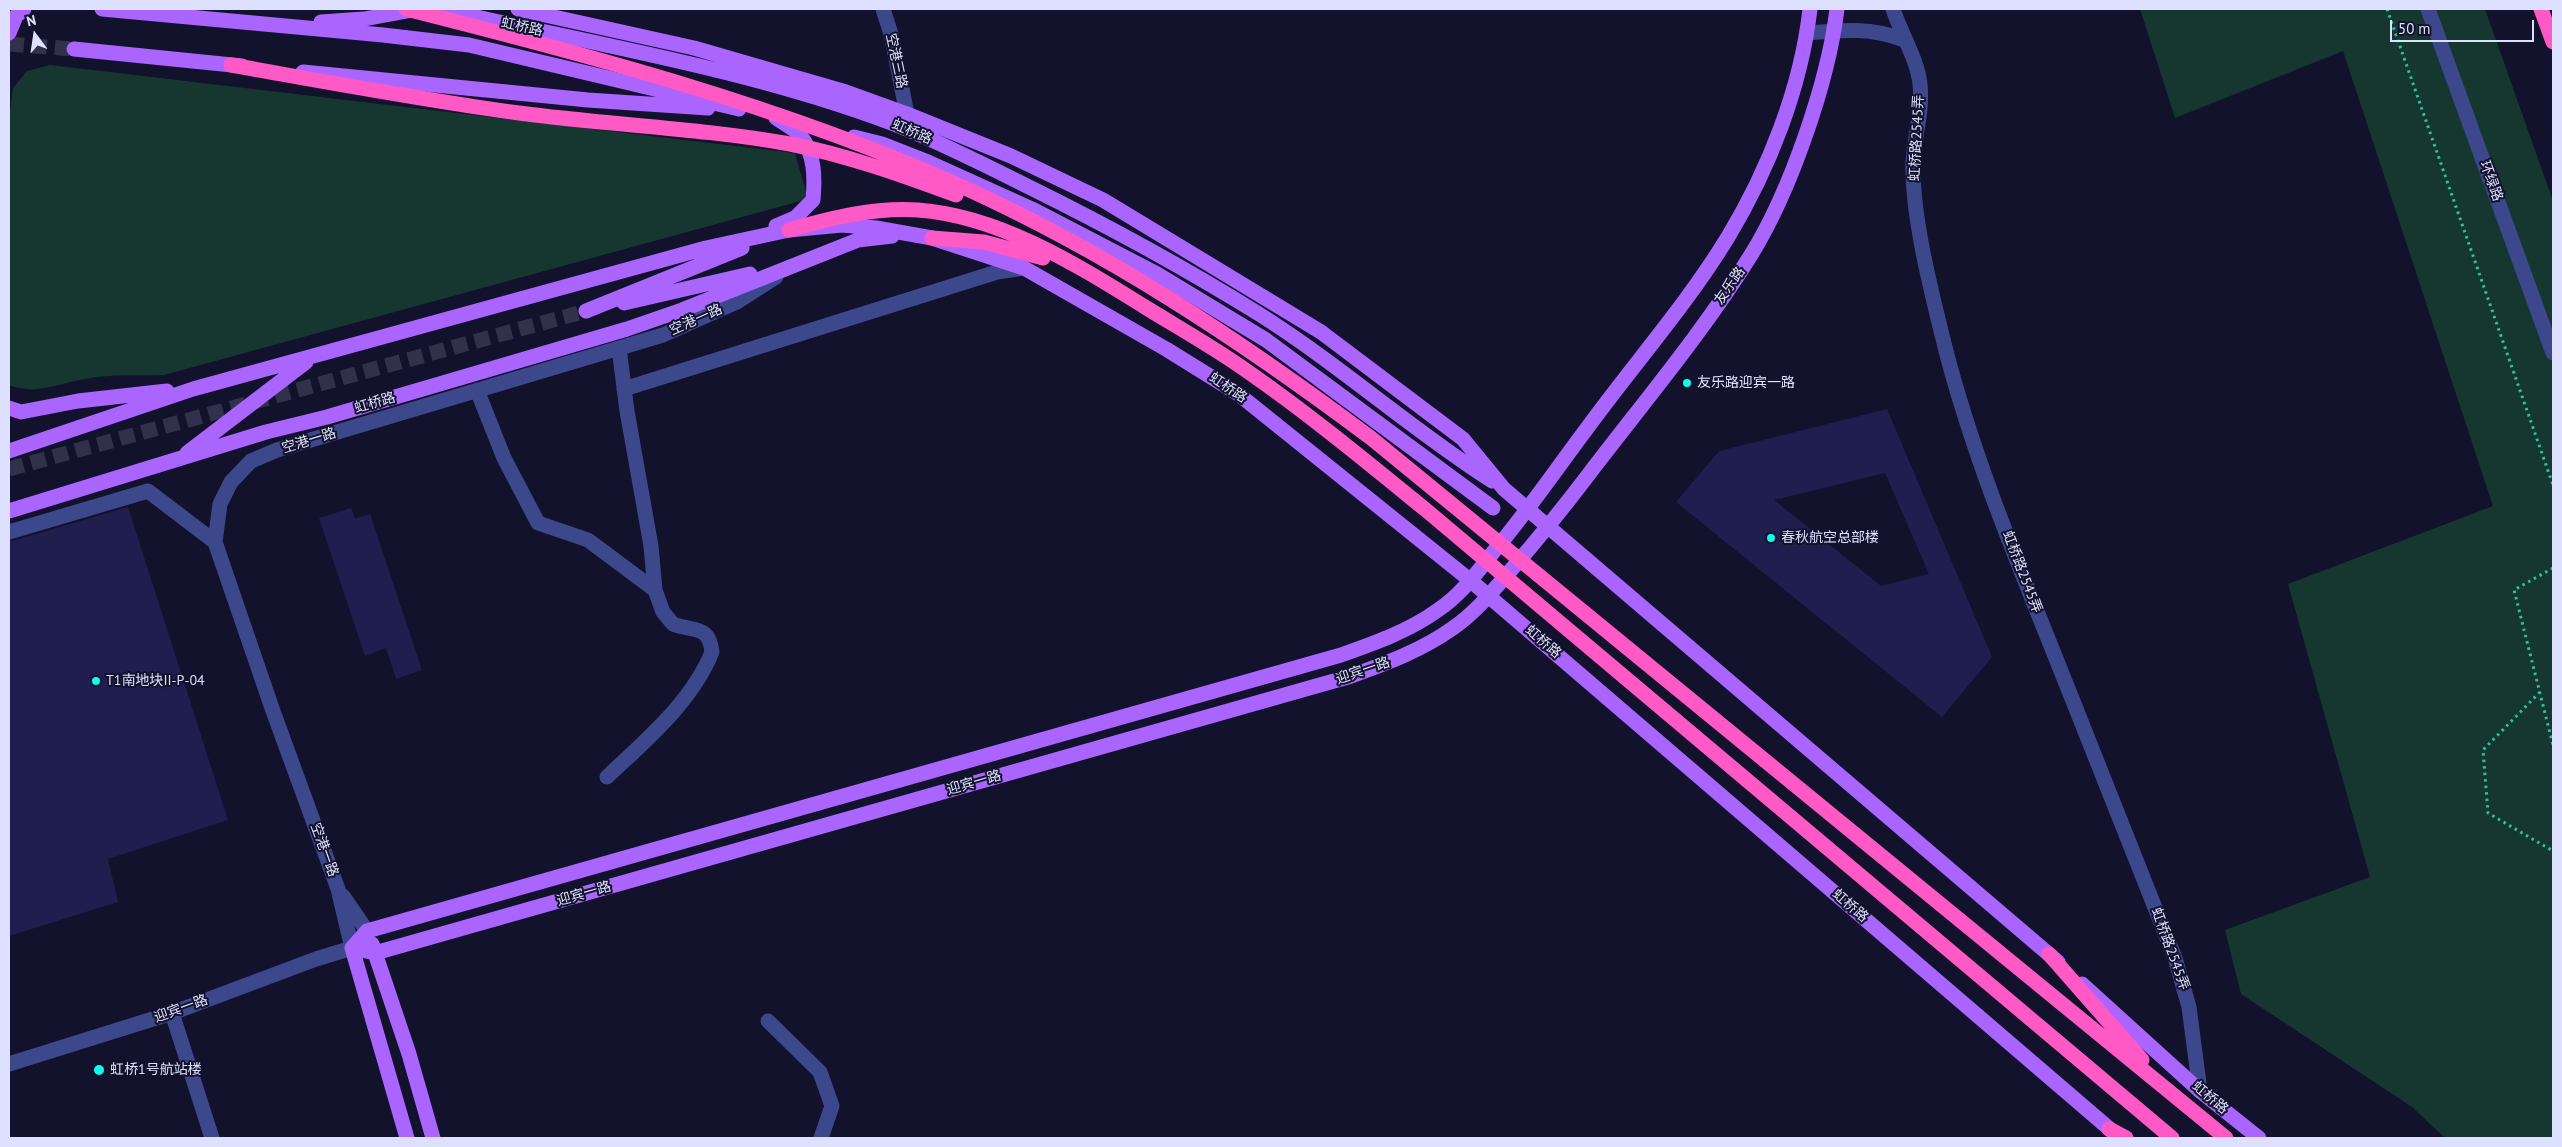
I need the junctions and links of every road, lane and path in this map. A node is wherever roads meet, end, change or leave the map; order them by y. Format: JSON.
{"nodes":[{"id":1,"x":24,"y":9,"type":"edge"},
{"id":2,"x":102,"y":9,"type":"edge"},
{"id":3,"x":406,"y":9,"type":"edge"},
{"id":4,"x":417,"y":9,"type":"edge"},
{"id":5,"x":518,"y":9,"type":"edge"},
{"id":6,"x":883,"y":9,"type":"edge"},
{"id":7,"x":1810,"y":9,"type":"edge"},
{"id":8,"x":1837,"y":9,"type":"edge"},
{"id":9,"x":1893,"y":9,"type":"edge"},
{"id":10,"x":2387,"y":9,"type":"edge"},
{"id":11,"x":2428,"y":9,"type":"edge"},
{"id":12,"x":2541,"y":9,"type":"edge"},
{"id":13,"x":265,"y":25,"type":"junction"},
{"id":14,"x":1834,"y":30,"type":"junction"},
{"id":15,"x":9,"y":33,"type":"edge"},
{"id":16,"x":1808,"y":33,"type":"junction"},
{"id":17,"x":1904,"y":40,"type":"junction"},
{"id":18,"x":2553,"y":42,"type":"edge"},
{"id":19,"x":74,"y":49,"type":"tunnel mouth"},
{"id":20,"x":231,"y":65,"type":"junction"},
{"id":21,"x":749,"y":111,"type":"junction"},
{"id":22,"x":907,"y":114,"type":"junction"},
{"id":23,"x":776,"y":118,"type":"junction"},
{"id":24,"x":1035,"y":224,"type":"junction"},
{"id":25,"x":788,"y":230,"type":"junction"},
{"id":26,"x":909,"y":235,"type":"junction"},
{"id":27,"x":932,"y":238,"type":"junction"},
{"id":28,"x":740,"y":242,"type":"junction"},
{"id":29,"x":797,"y":263,"type":"junction"},
{"id":30,"x":1024,"y":268,"type":"junction"},
{"id":31,"x":1094,"y":276,"type":"junction"},
{"id":32,"x":619,"y":348,"type":"junction"},
{"id":33,"x":2553,"y":353,"type":"edge"},
{"id":34,"x":312,"y":358,"type":"junction"},
{"id":35,"x":193,"y":389,"type":"junction"},
{"id":36,"x":624,"y":389,"type":"junction"},
{"id":37,"x":477,"y":390,"type":"junction"},
{"id":38,"x":9,"y":408,"type":"edge"},
{"id":39,"x":9,"y":451,"type":"edge"},
{"id":40,"x":180,"y":458,"type":"junction"},
{"id":41,"x":2553,"y":484,"type":"edge"},
{"id":42,"x":1504,"y":489,"type":"junction"},
{"id":43,"x":1493,"y":508,"type":"dead end"},
{"id":44,"x":1529,"y":509,"type":"junction"},
{"id":45,"x":9,"y":511,"type":"edge"},
{"id":46,"x":1549,"y":526,"type":"junction"},
{"id":47,"x":9,"y":532,"type":"edge"},
{"id":48,"x":215,"y":542,"type":"junction"},
{"id":49,"x":2553,"y":568,"type":"edge"},
{"id":50,"x":1471,"y":581,"type":"junction"},
{"id":51,"x":655,"y":590,"type":"junction"},
{"id":52,"x":1489,"y":596,"type":"junction"},
{"id":53,"x":2540,"y":692,"type":"junction"},
{"id":54,"x":2553,"y":744,"type":"edge"},
{"id":55,"x":607,"y":777,"type":"dead end"},
{"id":56,"x":2553,"y":850,"type":"edge"},
{"id":57,"x":338,"y":889,"type":"junction"},
{"id":58,"x":367,"y":931,"type":"junction"},
{"id":59,"x":352,"y":948,"type":"junction"},
{"id":60,"x":375,"y":952,"type":"junction"},
{"id":61,"x":2049,"y":954,"type":"junction"},
{"id":62,"x":172,"y":1013,"type":"junction"},
{"id":63,"x":768,"y":1021,"type":"dead end"},
{"id":64,"x":9,"y":1064,"type":"edge"},
{"id":65,"x":2200,"y":1091,"type":"junction"},
{"id":66,"x":2171,"y":1094,"type":"junction"},
{"id":67,"x":2114,"y":1134,"type":"edge"},
{"id":68,"x":212,"y":1138,"type":"edge"},
{"id":69,"x":407,"y":1138,"type":"edge"},
{"id":70,"x":432,"y":1138,"type":"edge"},
{"id":71,"x":821,"y":1138,"type":"edge"},
{"id":72,"x":2126,"y":1138,"type":"edge"},
{"id":73,"x":2172,"y":1138,"type":"edge"},
{"id":74,"x":2226,"y":1138,"type":"edge"},
{"id":75,"x":2258,"y":1138,"type":"edge"}],
"edges":[{"from":1,"to":15,"type":"main road"},
{"from":2,"to":13,"type":"main road"},
{"from":3,"to":24,"type":"highway"},
{"from":4,"to":13,"type":"main road","name":"虹桥路"},
{"from":4,"to":42,"type":"main road","name":"虹桥路"},
{"from":5,"to":22,"type":"main road","name":"虹桥路"},
{"from":6,"to":22,"type":"street","name":"空港三路"},
{"from":7,"to":16,"type":"main road"},
{"from":8,"to":14,"type":"main road","name":"友乐路"},
{"from":9,"to":17,"type":"street","name":"虹桥路2545弄"},
{"from":10,"to":41,"type":"path"},
{"from":11,"to":33,"type":"street","name":"环绿路"},
{"from":12,"to":18,"type":"highway"},
{"from":13,"to":21,"type":"main road"},
{"from":14,"to":16,"type":"street"},
{"from":14,"to":17,"type":"street"},
{"from":14,"to":46,"type":"main road","name":"友乐路"},
{"from":16,"to":44,"type":"main road"},
{"from":17,"to":65,"type":"street","name":"虹桥路2545弄"},
{"from":19,"to":20,"type":"main road"},
{"from":20,"to":21,"type":"main road"},
{"from":20,"to":24,"type":"highway"},
{"from":21,"to":23,"type":"main road"},
{"from":22,"to":42,"type":"main road","name":"虹桥路"},
{"from":23,"to":28,"type":"main road"},
{"from":23,"to":43,"type":"main road"},
{"from":24,"to":66,"type":"highway"},
{"from":25,"to":26,"type":"main road","name":"虹桥路"},
{"from":25,"to":28,"type":"main road","name":"虹桥路"},
{"from":25,"to":29,"type":"main road"},
{"from":25,"to":31,"type":"highway"},
{"from":26,"to":27,"type":"main road","name":"虹桥路"},
{"from":26,"to":29,"type":"main road","name":"虹桥路"},
{"from":27,"to":30,"type":"main road","name":"虹桥路"},
{"from":27,"to":31,"type":"highway"},
{"from":28,"to":34,"type":"main road","name":"虹桥路"},
{"from":29,"to":32,"type":"street","name":"空港一路"},
{"from":29,"to":40,"type":"main road","name":"虹桥路"},
{"from":30,"to":36,"type":"street"},
{"from":30,"to":50,"type":"main road","name":"虹桥路"},
{"from":31,"to":73,"type":"highway"},
{"from":32,"to":36,"type":"street"},
{"from":32,"to":37,"type":"street","name":"空港一路"},
{"from":34,"to":35,"type":"main road","name":"虹桥路"},
{"from":34,"to":40,"type":"main road"},
{"from":35,"to":38,"type":"main road"},
{"from":35,"to":39,"type":"main road","name":"虹桥路"},
{"from":36,"to":51,"type":"street"},
{"from":37,"to":48,"type":"street","name":"空港一路"},
{"from":37,"to":51,"type":"street"},
{"from":40,"to":45,"type":"main road","name":"虹桥路"},
{"from":42,"to":44,"type":"main road","name":"虹桥路"},
{"from":44,"to":46,"type":"main road","name":"虹桥路"},
{"from":44,"to":50,"type":"main road","name":"迎宾一路"},
{"from":46,"to":52,"type":"main road","name":"迎宾一路"},
{"from":46,"to":61,"type":"main road","name":"虹桥路"},
{"from":47,"to":48,"type":"street"},
{"from":48,"to":57,"type":"street","name":"空港一路"},
{"from":49,"to":53,"type":"path"},
{"from":50,"to":52,"type":"main road","name":"虹桥路"},
{"from":50,"to":58,"type":"main road","name":"迎宾一路"},
{"from":51,"to":55,"type":"street"},
{"from":52,"to":60,"type":"main road","name":"迎宾一路"},
{"from":52,"to":67,"type":"main road","name":"虹桥路"},
{"from":53,"to":54,"type":"path"},
{"from":53,"to":56,"type":"path"},
{"from":57,"to":58,"type":"street","name":"空港一路"},
{"from":57,"to":59,"type":"street","name":"空港一路"},
{"from":58,"to":59,"type":"main road"},
{"from":58,"to":60,"type":"main road","name":"空港一路"},
{"from":59,"to":60,"type":"main road","name":"迎宾一路"},
{"from":59,"to":62,"type":"street","name":"迎宾一路"},
{"from":59,"to":69,"type":"main road","name":"空港一路"},
{"from":60,"to":70,"type":"main road","name":"空港一路"},
{"from":61,"to":65,"type":"main road","name":"虹桥路"},
{"from":61,"to":66,"type":"highway"},
{"from":62,"to":64,"type":"street","name":"迎宾一路"},
{"from":62,"to":68,"type":"street"},
{"from":63,"to":71,"type":"street"},
{"from":65,"to":75,"type":"main road","name":"虹桥路"},
{"from":66,"to":74,"type":"highway"},
{"from":67,"to":72,"type":"highway"}]}
